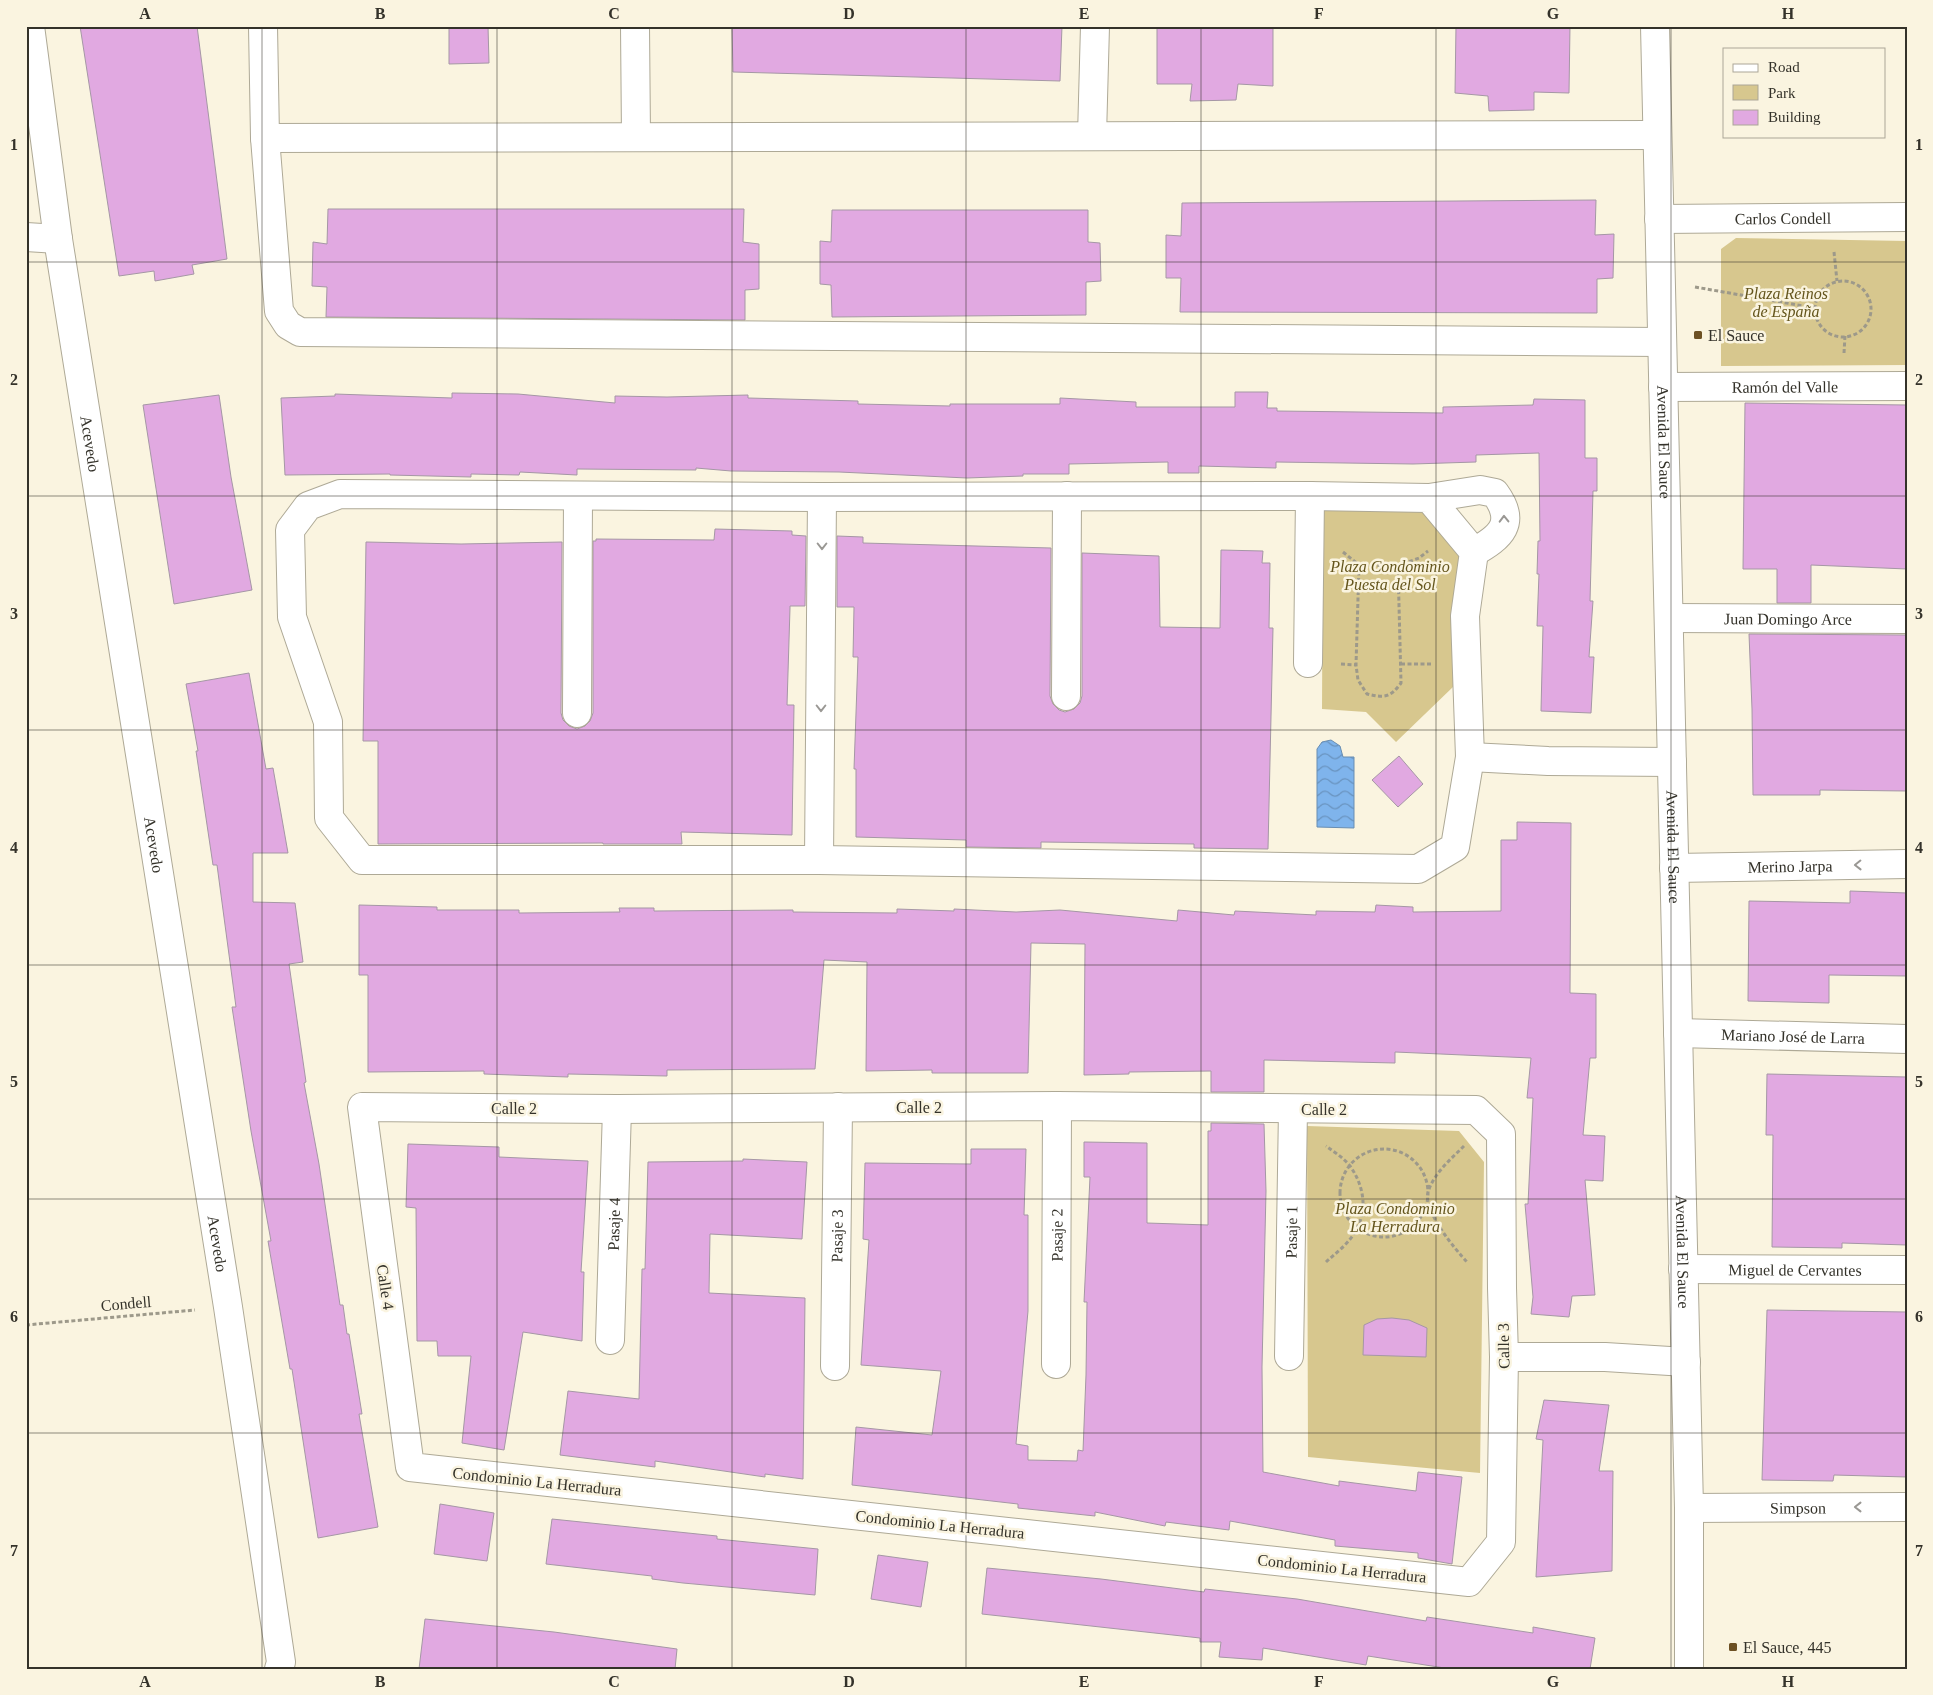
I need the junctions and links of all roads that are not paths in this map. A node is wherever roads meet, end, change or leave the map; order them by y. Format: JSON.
{"nodes":[{"id":1,"x":30,"y":26,"type":"edge"},
{"id":2,"x":263,"y":26,"type":"edge"},
{"id":3,"x":634,"y":26,"type":"edge"},
{"id":4,"x":1095,"y":26,"type":"edge"},
{"id":5,"x":1655,"y":26,"type":"edge"},
{"id":6,"x":1657,"y":135,"type":"junction"},
{"id":7,"x":636,"y":136,"type":"junction"},
{"id":8,"x":1092,"y":136,"type":"junction"},
{"id":9,"x":264,"y":138,"type":"junction"},
{"id":10,"x":1907,"y":217,"type":"edge"},
{"id":11,"x":1659,"y":219,"type":"junction"},
{"id":12,"x":26,"y":237,"type":"edge"},
{"id":13,"x":58,"y":239,"type":"junction"},
{"id":14,"x":1662,"y":342,"type":"junction"},
{"id":15,"x":1907,"y":386,"type":"edge"},
{"id":16,"x":1663,"y":387,"type":"junction"},
{"id":17,"x":578,"y":496,"type":"junction"},
{"id":18,"x":1067,"y":496,"type":"junction"},
{"id":19,"x":1310,"y":496,"type":"junction"},
{"id":20,"x":822,"y":497,"type":"junction"},
{"id":21,"x":1429,"y":498,"type":"junction"},
{"id":22,"x":1474,"y":552,"type":"junction"},
{"id":23,"x":1669,"y":618,"type":"junction"},
{"id":24,"x":1907,"y":619,"type":"edge"},
{"id":25,"x":1308,"y":663,"type":"dead end"},
{"id":26,"x":1066,"y":696,"type":"dead end"},
{"id":27,"x":577,"y":713,"type":"dead end"},
{"id":28,"x":1470,"y":757,"type":"junction"},
{"id":29,"x":1672,"y":762,"type":"junction"},
{"id":30,"x":819,"y":860,"type":"junction"},
{"id":31,"x":1907,"y":864,"type":"edge"},
{"id":32,"x":1674,"y":868,"type":"junction"},
{"id":33,"x":1678,"y":1033,"type":"junction"},
{"id":34,"x":1907,"y":1039,"type":"edge"},
{"id":35,"x":1057,"y":1106,"type":"junction"},
{"id":36,"x":362,"y":1107,"type":"joint"},
{"id":37,"x":838,"y":1107,"type":"junction"},
{"id":38,"x":617,"y":1109,"type":"junction"},
{"id":39,"x":1293,"y":1113,"type":"junction"},
{"id":40,"x":1481,"y":1116,"type":"joint"},
{"id":41,"x":1683,"y":1269,"type":"junction"},
{"id":42,"x":1907,"y":1270,"type":"edge"},
{"id":43,"x":610,"y":1340,"type":"dead end"},
{"id":44,"x":1290,"y":1356,"type":"dead end"},
{"id":45,"x":1504,"y":1358,"type":"junction"},
{"id":46,"x":1686,"y":1362,"type":"junction"},
{"id":47,"x":1056,"y":1364,"type":"dead end"},
{"id":48,"x":835,"y":1366,"type":"dead end"},
{"id":49,"x":410,"y":1467,"type":"joint"},
{"id":50,"x":1907,"y":1507,"type":"edge"},
{"id":51,"x":1689,"y":1508,"type":"junction"},
{"id":52,"x":1470,"y":1582,"type":"joint"},
{"id":53,"x":280,"y":1665,"type":"edge"},
{"id":54,"x":1689,"y":1669,"type":"edge"}],
"edges":[{"from":1,"to":13,"type":"street","name":"Acevedo"},
{"from":2,"to":9,"type":"street"},
{"from":3,"to":7,"type":"street"},
{"from":4,"to":8,"type":"street"},
{"from":5,"to":6,"type":"street","name":"Avenida El Sauce"},
{"from":6,"to":8,"type":"street"},
{"from":6,"to":11,"type":"street","name":"Avenida El Sauce"},
{"from":7,"to":8,"type":"street"},
{"from":7,"to":9,"type":"street"},
{"from":9,"to":14,"type":"street"},
{"from":10,"to":11,"type":"street","name":"Carlos Condell"},
{"from":11,"to":14,"type":"street","name":"Avenida El Sauce"},
{"from":12,"to":13,"type":"street"},
{"from":13,"to":53,"type":"street","name":"Acevedo"},
{"from":14,"to":16,"type":"street","name":"Avenida El Sauce"},
{"from":15,"to":16,"type":"street","name":"Ramón del Valle"},
{"from":16,"to":23,"type":"street","name":"Avenida El Sauce"},
{"from":17,"to":20,"type":"street"},
{"from":17,"to":27,"type":"street"},
{"from":17,"to":30,"type":"street"},
{"from":18,"to":19,"type":"street"},
{"from":18,"to":20,"type":"street"},
{"from":18,"to":26,"type":"street"},
{"from":19,"to":21,"type":"street"},
{"from":19,"to":25,"type":"street"},
{"from":20,"to":30,"type":"street","one_way":true},
{"from":21,"to":22,"type":"street"},
{"from":22,"to":21,"type":"street","one_way":true},
{"from":22,"to":28,"type":"street"},
{"from":23,"to":24,"type":"street","name":"Juan Domingo Arce"},
{"from":23,"to":29,"type":"street","name":"Avenida El Sauce"},
{"from":28,"to":29,"type":"street"},
{"from":28,"to":30,"type":"street"},
{"from":29,"to":32,"type":"street","name":"Avenida El Sauce"},
{"from":31,"to":32,"type":"street","name":"Merino Jarpa","one_way":true},
{"from":32,"to":33,"type":"street","name":"Avenida El Sauce"},
{"from":33,"to":34,"type":"street","name":"Mariano José de Larra"},
{"from":33,"to":41,"type":"street","name":"Avenida El Sauce"},
{"from":35,"to":37,"type":"street","name":"Calle 2"},
{"from":35,"to":39,"type":"street","name":"Calle 2"},
{"from":35,"to":47,"type":"street","name":"Pasaje 2"},
{"from":36,"to":38,"type":"street","name":"Calle 2"},
{"from":36,"to":49,"type":"street","name":"Calle 4"},
{"from":37,"to":38,"type":"street","name":"Calle 2"},
{"from":37,"to":48,"type":"street","name":"Pasaje 3"},
{"from":38,"to":43,"type":"street","name":"Pasaje 4"},
{"from":39,"to":40,"type":"street","name":"Calle 2"},
{"from":39,"to":44,"type":"street","name":"Pasaje 1"},
{"from":40,"to":45,"type":"street","name":"Calle 3"},
{"from":41,"to":42,"type":"street","name":"Miguel de Cervantes"},
{"from":41,"to":46,"type":"street","name":"Avenida El Sauce"},
{"from":45,"to":46,"type":"street"},
{"from":45,"to":52,"type":"street","name":"Calle 3"},
{"from":46,"to":51,"type":"street","name":"Avenida El Sauce"},
{"from":49,"to":52,"type":"street","name":"Condominio La Herradura"},
{"from":50,"to":51,"type":"street","name":"Simpson","one_way":true},
{"from":51,"to":54,"type":"street","name":"Avenida El Sauce"}]}
